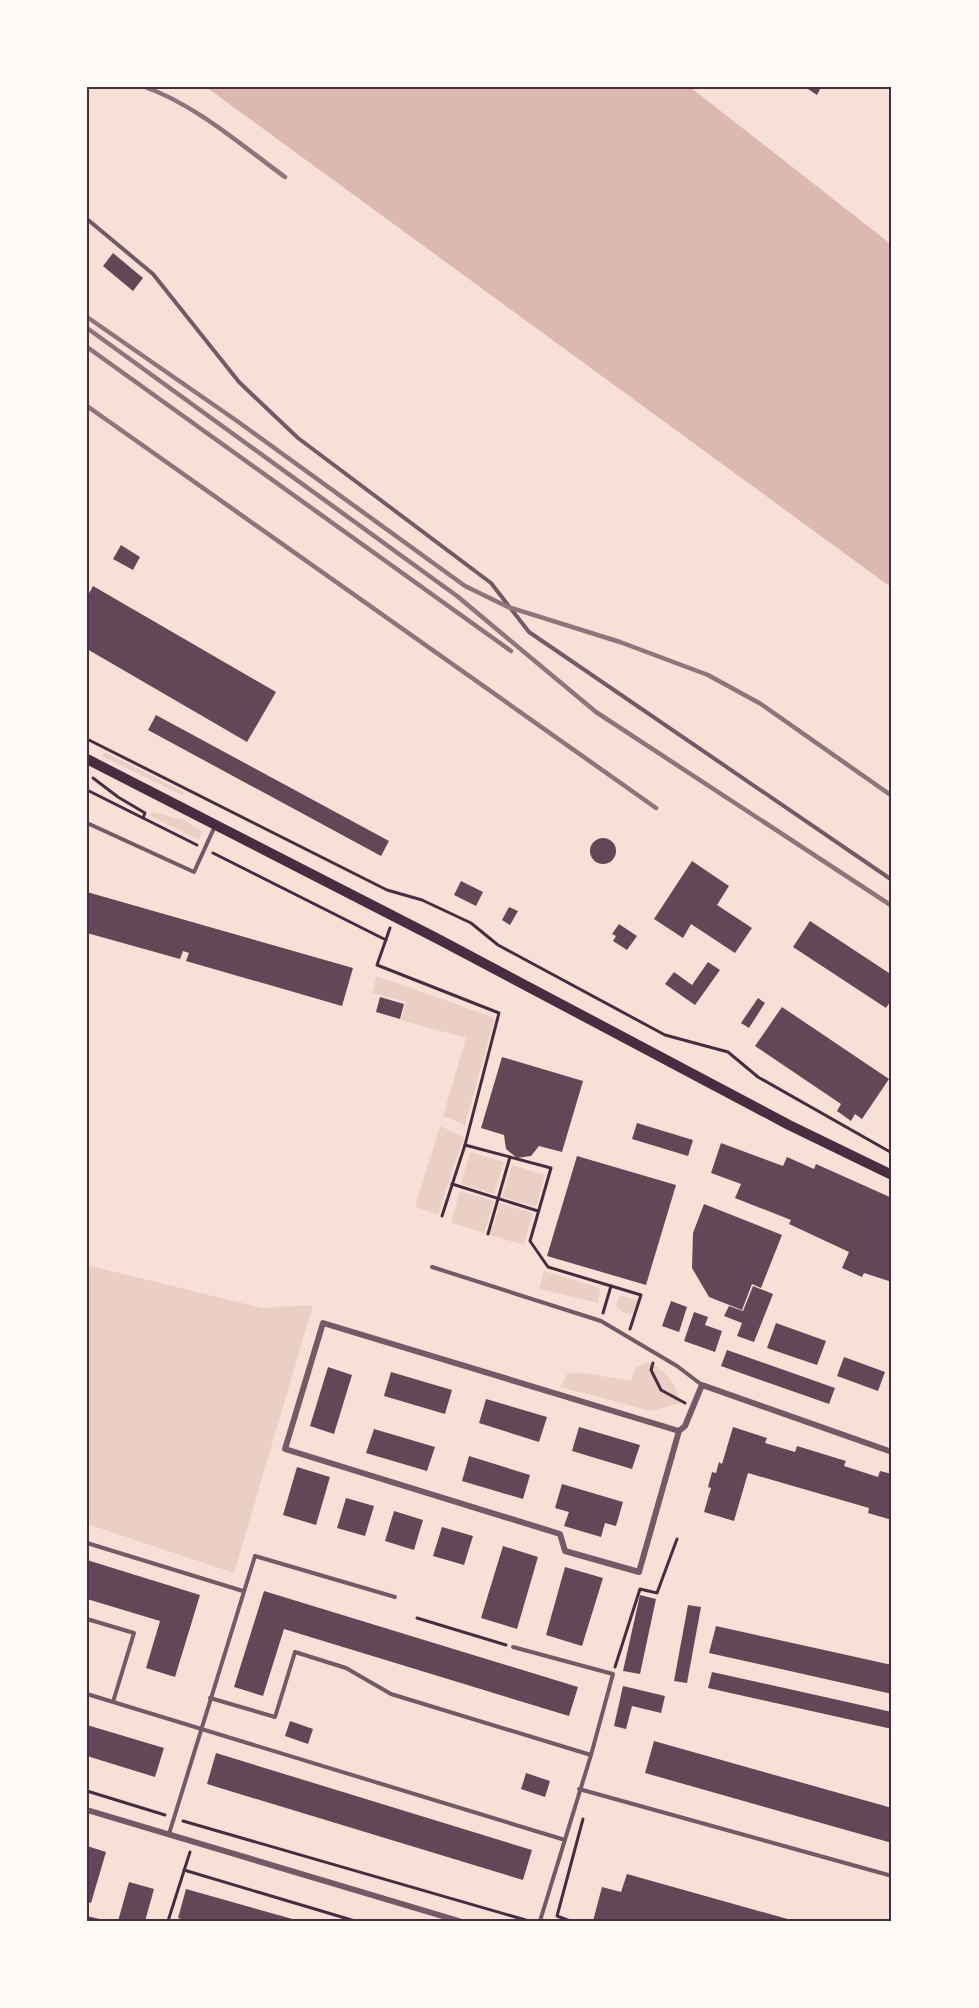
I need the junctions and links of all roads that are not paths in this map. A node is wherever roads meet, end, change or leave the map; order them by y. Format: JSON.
{"nodes":[{"id":1,"x":87,"y":219,"type":"edge"},
{"id":2,"x":87,"y":759,"type":"edge"},
{"id":3,"x":87,"y":823,"type":"edge"},
{"id":4,"x":216,"y":825,"type":"junction"},
{"id":5,"x":892,"y":880,"type":"edge"},
{"id":6,"x":892,"y":1175,"type":"edge"},
{"id":7,"x":432,"y":1267,"type":"dead end"},
{"id":8,"x":702,"y":1385,"type":"junction"},
{"id":9,"x":679,"y":1431,"type":"junction"},
{"id":10,"x":892,"y":1452,"type":"edge"},
{"id":11,"x":87,"y":1543,"type":"edge"},
{"id":12,"x":243,"y":1591,"type":"junction"},
{"id":13,"x":395,"y":1597,"type":"dead end"},
{"id":14,"x":87,"y":1619,"type":"edge"},
{"id":15,"x":513,"y":1647,"type":"road end"},
{"id":16,"x":87,"y":1694,"type":"edge"},
{"id":17,"x":210,"y":1698,"type":"junction"},
{"id":18,"x":113,"y":1702,"type":"junction"},
{"id":19,"x":201,"y":1729,"type":"junction"},
{"id":20,"x":591,"y":1755,"type":"junction"},
{"id":21,"x":579,"y":1789,"type":"junction"},
{"id":22,"x":87,"y":1810,"type":"edge"},
{"id":23,"x":169,"y":1834,"type":"junction"},
{"id":24,"x":565,"y":1840,"type":"junction"},
{"id":25,"x":892,"y":1876,"type":"edge"},
{"id":26,"x":459,"y":1921,"type":"edge"},
{"id":27,"x":540,"y":1921,"type":"edge"}],
"edges":[{"from":1,"to":5,"type":"lane"},
{"from":2,"to":4,"type":"main road"},
{"from":3,"to":4,"type":"lane"},
{"from":4,"to":6,"type":"main road"},
{"from":7,"to":8,"type":"lane"},
{"from":8,"to":9,"type":"street"},
{"from":8,"to":10,"type":"street"},
{"from":9,"to":9,"type":"street"},
{"from":11,"to":12,"type":"lane"},
{"from":12,"to":13,"type":"lane"},
{"from":12,"to":17,"type":"lane"},
{"from":14,"to":18,"type":"lane"},
{"from":15,"to":20,"type":"lane"},
{"from":16,"to":18,"type":"lane"},
{"from":17,"to":19,"type":"lane"},
{"from":17,"to":20,"type":"lane"},
{"from":18,"to":19,"type":"lane"},
{"from":19,"to":23,"type":"lane"},
{"from":19,"to":24,"type":"lane"},
{"from":20,"to":21,"type":"lane"},
{"from":21,"to":24,"type":"lane"},
{"from":21,"to":25,"type":"lane"},
{"from":22,"to":23,"type":"street"},
{"from":23,"to":26,"type":"street"},
{"from":24,"to":27,"type":"lane"}]}
